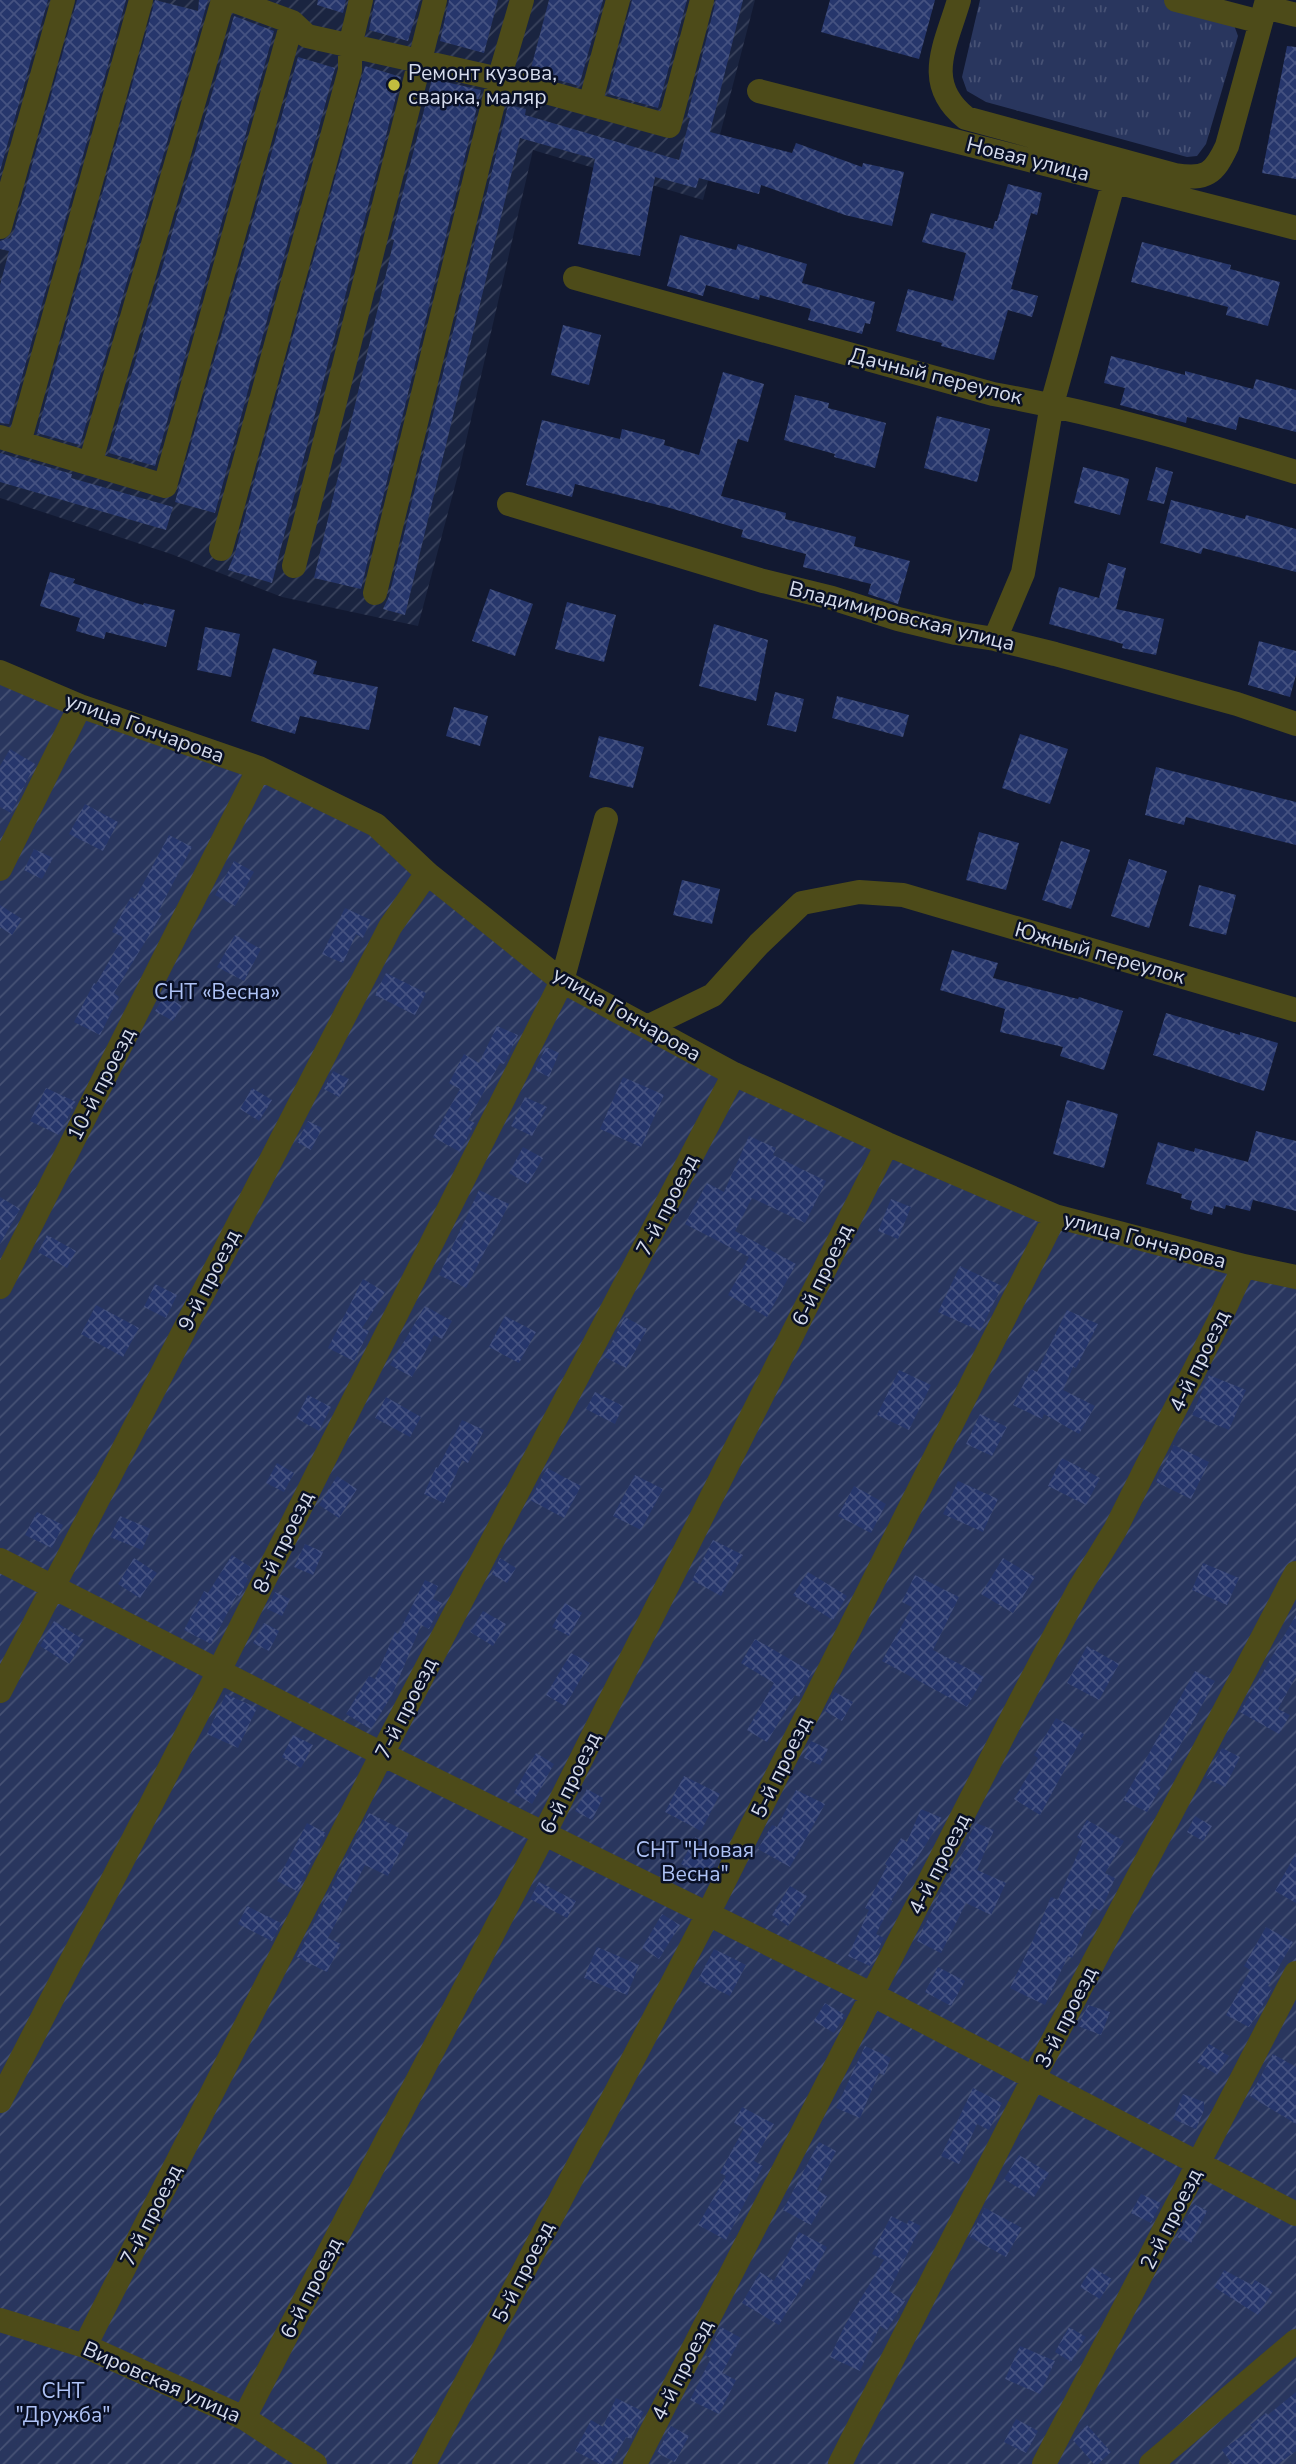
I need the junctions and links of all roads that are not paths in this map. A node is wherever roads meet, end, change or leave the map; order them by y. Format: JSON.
{"nodes":[{"id":1,"x":63,"y":0,"type":"edge"},
{"id":2,"x":141,"y":0,"type":"edge"},
{"id":3,"x":223,"y":0,"type":"edge"},
{"id":4,"x":232,"y":0,"type":"edge"},
{"id":5,"x":361,"y":0,"type":"edge"},
{"id":6,"x":435,"y":0,"type":"edge"},
{"id":7,"x":522,"y":0,"type":"edge"},
{"id":8,"x":618,"y":0,"type":"edge"},
{"id":9,"x":702,"y":0,"type":"edge"},
{"id":10,"x":958,"y":0,"type":"edge"},
{"id":11,"x":1176,"y":0,"type":"edge"},
{"id":12,"x":1264,"y":10,"type":"edge"},
{"id":13,"x":1296,"y":15,"type":"edge"},
{"id":14,"x":292,"y":22,"type":"junction"},
{"id":15,"x":350,"y":46,"type":"junction"},
{"id":16,"x":419,"y":61,"type":"junction"},
{"id":17,"x":499,"y":79,"type":"junction"},
{"id":18,"x":759,"y":91,"type":"dead end"},
{"id":19,"x":590,"y":104,"type":"junction"},
{"id":20,"x":1114,"y":181,"type":"junction"},
{"id":21,"x":0,"y":227,"type":"edge"},
{"id":22,"x":1296,"y":228,"type":"edge"},
{"id":23,"x":575,"y":278,"type":"dead end"},
{"id":24,"x":1052,"y":404,"type":"junction"},
{"id":25,"x":9,"y":440,"type":"edge"},
{"id":26,"x":90,"y":464,"type":"junction"},
{"id":27,"x":1296,"y":472,"type":"edge"},
{"id":28,"x":509,"y":503,"type":"dead end"},
{"id":29,"x":221,"y":549,"type":"dead end"},
{"id":30,"x":294,"y":565,"type":"dead end"},
{"id":31,"x":375,"y":593,"type":"dead end"},
{"id":32,"x":995,"y":639,"type":"junction"},
{"id":33,"x":0,"y":672,"type":"edge"},
{"id":34,"x":80,"y":706,"type":"junction"},
{"id":35,"x":1296,"y":724,"type":"edge"},
{"id":36,"x":259,"y":768,"type":"junction"},
{"id":37,"x":606,"y":819,"type":"dead end"},
{"id":38,"x":0,"y":869,"type":"edge"},
{"id":39,"x":427,"y":873,"type":"junction"},
{"id":40,"x":562,"y":981,"type":"junction"},
{"id":41,"x":1296,"y":1010,"type":"edge"},
{"id":42,"x":647,"y":1027,"type":"junction"},
{"id":43,"x":734,"y":1074,"type":"junction"},
{"id":44,"x":887,"y":1144,"type":"junction"},
{"id":45,"x":1055,"y":1216,"type":"junction"},
{"id":46,"x":1244,"y":1266,"type":"junction"},
{"id":47,"x":1296,"y":1277,"type":"edge"},
{"id":48,"x":0,"y":1287,"type":"edge"},
{"id":49,"x":0,"y":1560,"type":"edge"},
{"id":50,"x":1296,"y":1573,"type":"edge"},
{"id":51,"x":52,"y":1588,"type":"junction"},
{"id":52,"x":219,"y":1671,"type":"junction"},
{"id":53,"x":0,"y":1691,"type":"edge"},
{"id":54,"x":382,"y":1754,"type":"junction"},
{"id":55,"x":544,"y":1834,"type":"junction"},
{"id":56,"x":707,"y":1916,"type":"junction"},
{"id":57,"x":1296,"y":1973,"type":"edge"},
{"id":58,"x":873,"y":1996,"type":"junction"},
{"id":59,"x":1033,"y":2079,"type":"junction"},
{"id":60,"x":0,"y":2101,"type":"edge"},
{"id":61,"x":1198,"y":2165,"type":"junction"},
{"id":62,"x":1296,"y":2214,"type":"edge"},
{"id":63,"x":0,"y":2320,"type":"edge"},
{"id":64,"x":1296,"y":2341,"type":"edge"},
{"id":65,"x":85,"y":2346,"type":"junction"},
{"id":66,"x":244,"y":2418,"type":"junction"},
{"id":67,"x":315,"y":2464,"type":"edge"},
{"id":68,"x":424,"y":2464,"type":"edge"},
{"id":69,"x":635,"y":2464,"type":"edge"},
{"id":70,"x":841,"y":2464,"type":"edge"},
{"id":71,"x":1044,"y":2464,"type":"edge"},
{"id":72,"x":1151,"y":2464,"type":"edge"}],
"edges":[{"from":1,"to":21,"type":"street"},
{"from":2,"to":25,"type":"street"},
{"from":3,"to":26,"type":"street"},
{"from":4,"to":14,"type":"street"},
{"from":5,"to":15,"type":"street"},
{"from":6,"to":16,"type":"street"},
{"from":7,"to":17,"type":"street"},
{"from":8,"to":19,"type":"street"},
{"from":9,"to":19,"type":"street"},
{"from":10,"to":12,"type":"street"},
{"from":11,"to":12,"type":"street"},
{"from":12,"to":13,"type":"street"},
{"from":14,"to":15,"type":"street"},
{"from":14,"to":26,"type":"street"},
{"from":15,"to":16,"type":"street"},
{"from":15,"to":29,"type":"street"},
{"from":16,"to":17,"type":"street"},
{"from":16,"to":30,"type":"street"},
{"from":17,"to":19,"type":"street"},
{"from":17,"to":31,"type":"street"},
{"from":18,"to":20,"type":"street","name":"Новая улица"},
{"from":20,"to":22,"type":"street","name":"Новая улица"},
{"from":20,"to":24,"type":"street"},
{"from":23,"to":24,"type":"street","name":"Дачный переулок"},
{"from":24,"to":27,"type":"street","name":"Дачный переулок"},
{"from":24,"to":32,"type":"street"},
{"from":25,"to":26,"type":"street"},
{"from":28,"to":32,"type":"street","name":"Владимировская улица"},
{"from":32,"to":35,"type":"street","name":"Владимировская улица"},
{"from":33,"to":34,"type":"street","name":"улица Гончарова"},
{"from":34,"to":36,"type":"street","name":"улица Гончарова"},
{"from":34,"to":38,"type":"street"},
{"from":36,"to":39,"type":"street","name":"улица Гончарова"},
{"from":36,"to":48,"type":"street","name":"10-й проезд"},
{"from":37,"to":40,"type":"street","name":"8-й проезд"},
{"from":39,"to":40,"type":"street","name":"улица Гончарова"},
{"from":39,"to":51,"type":"street","name":"9-й проезд"},
{"from":40,"to":42,"type":"street","name":"улица Гончарова"},
{"from":40,"to":52,"type":"street","name":"8-й проезд"},
{"from":41,"to":42,"type":"street","name":"Южный переулок"},
{"from":42,"to":43,"type":"street","name":"улица Гончарова"},
{"from":43,"to":44,"type":"street","name":"улица Гончарова"},
{"from":43,"to":54,"type":"street","name":"7-й проезд"},
{"from":44,"to":45,"type":"street","name":"улица Гончарова"},
{"from":44,"to":55,"type":"street","name":"6-й проезд"},
{"from":45,"to":46,"type":"street","name":"улица Гончарова"},
{"from":45,"to":56,"type":"street","name":"5-й проезд"},
{"from":46,"to":47,"type":"street","name":"улица Гончарова"},
{"from":46,"to":58,"type":"street","name":"4-й проезд"},
{"from":49,"to":51,"type":"street"},
{"from":50,"to":59,"type":"street","name":"3-й проезд"},
{"from":51,"to":52,"type":"street"},
{"from":51,"to":53,"type":"street","name":"9-й проезд"},
{"from":52,"to":54,"type":"street"},
{"from":52,"to":60,"type":"street","name":"8-й проезд"},
{"from":54,"to":55,"type":"street"},
{"from":54,"to":65,"type":"street","name":"7-й проезд"},
{"from":55,"to":56,"type":"street"},
{"from":55,"to":66,"type":"street","name":"6-й проезд"},
{"from":56,"to":58,"type":"street"},
{"from":56,"to":68,"type":"street","name":"5-й проезд"},
{"from":57,"to":61,"type":"street","name":"2-й проезд"},
{"from":58,"to":59,"type":"street"},
{"from":58,"to":69,"type":"street","name":"4-й проезд"},
{"from":59,"to":61,"type":"street"},
{"from":59,"to":70,"type":"street","name":"3-й проезд"},
{"from":61,"to":62,"type":"street"},
{"from":61,"to":71,"type":"street","name":"2-й проезд"},
{"from":63,"to":65,"type":"street","name":"Вировская улица"},
{"from":64,"to":72,"type":"street"},
{"from":65,"to":66,"type":"street","name":"Вировская улица"},
{"from":66,"to":67,"type":"street","name":"Вировская улица"}]}
